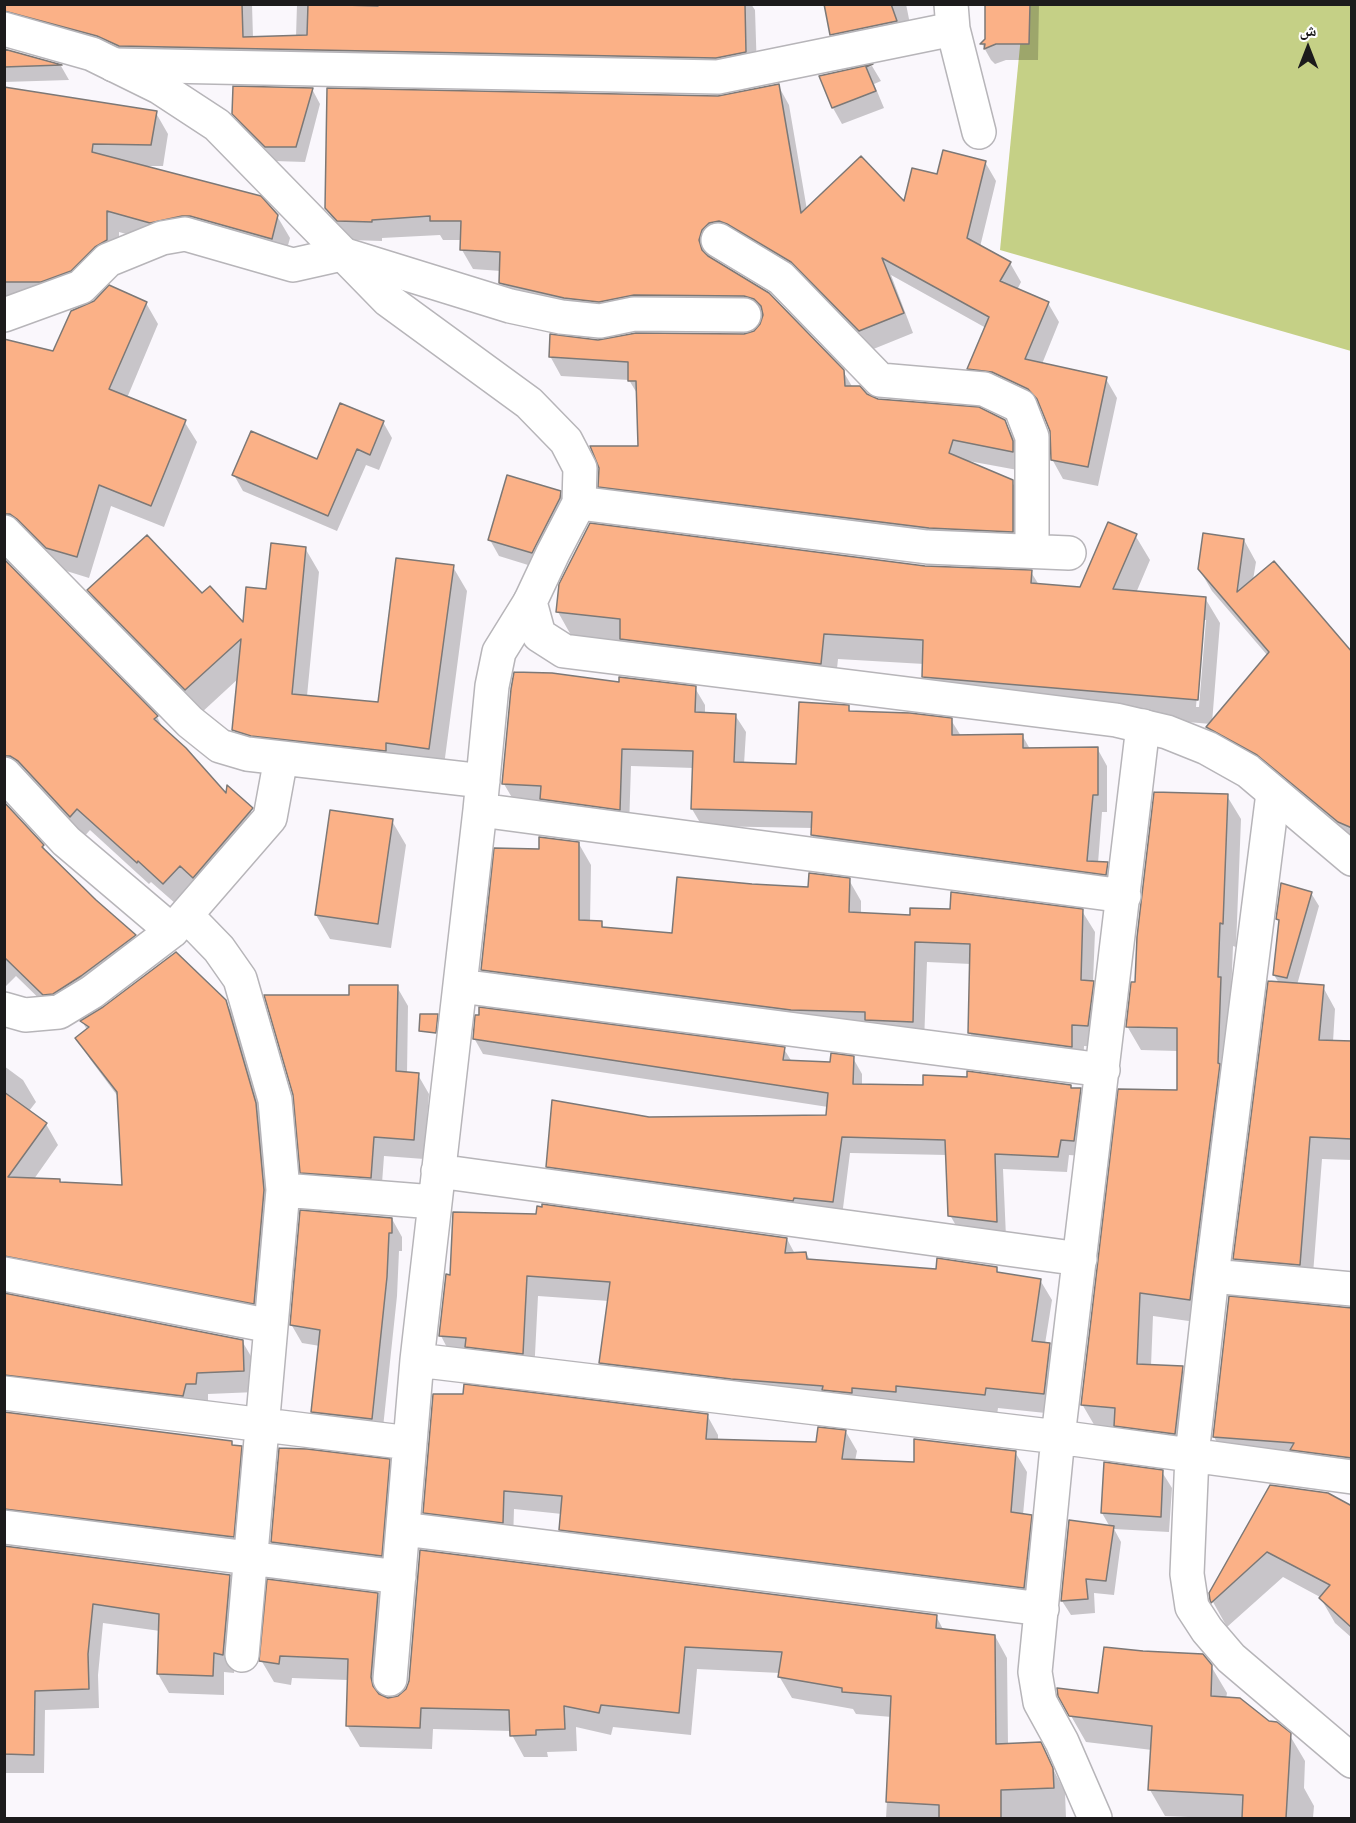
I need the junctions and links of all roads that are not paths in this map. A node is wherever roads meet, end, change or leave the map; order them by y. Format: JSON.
{"nodes":[{"id":1,"x":952,"y":17,"type":"edge"},
{"id":2,"x":4,"y":29,"type":"edge"},
{"id":3,"x":114,"y":65,"type":"junction"},
{"id":4,"x":979,"y":132,"type":"dead end"},
{"id":5,"x":718,"y":240,"type":"dead end"},
{"id":6,"x":342,"y":254,"type":"junction"},
{"id":7,"x":4,"y":315,"type":"edge"},
{"id":8,"x":744,"y":315,"type":"dead end"},
{"id":9,"x":579,"y":503,"type":"junction"},
{"id":10,"x":4,"y":532,"type":"edge"},
{"id":11,"x":1032,"y":551,"type":"junction"},
{"id":12,"x":1069,"y":553,"type":"dead end"},
{"id":13,"x":530,"y":602,"type":"junction"},
{"id":14,"x":1143,"y":726,"type":"junction"},
{"id":15,"x":247,"y":754,"type":"junction"},
{"id":16,"x":281,"y":758,"type":"junction"},
{"id":17,"x":4,"y":774,"type":"edge"},
{"id":18,"x":1273,"y":793,"type":"junction"},
{"id":19,"x":481,"y":796,"type":"junction"},
{"id":20,"x":274,"y":798,"type":"junction"},
{"id":21,"x":1352,"y":858,"type":"edge"},
{"id":22,"x":1124,"y":896,"type":"junction"},
{"id":23,"x":179,"y":923,"type":"junction"},
{"id":24,"x":460,"y":986,"type":"junction"},
{"id":25,"x":4,"y":1009,"type":"edge"},
{"id":26,"x":1103,"y":1070,"type":"junction"},
{"id":27,"x":436,"y":1187,"type":"junction"},
{"id":28,"x":283,"y":1190,"type":"junction"},
{"id":29,"x":1080,"y":1258,"type":"junction"},
{"id":30,"x":4,"y":1274,"type":"edge"},
{"id":31,"x":1212,"y":1276,"type":"junction"},
{"id":32,"x":1352,"y":1289,"type":"edge"},
{"id":33,"x":270,"y":1326,"type":"junction"},
{"id":34,"x":417,"y":1360,"type":"junction"},
{"id":35,"x":4,"y":1393,"type":"edge"},
{"id":36,"x":261,"y":1425,"type":"junction"},
{"id":37,"x":1058,"y":1437,"type":"junction"},
{"id":38,"x":410,"y":1443,"type":"junction"},
{"id":39,"x":1192,"y":1455,"type":"junction"},
{"id":40,"x":1352,"y":1477,"type":"edge"},
{"id":41,"x":4,"y":1527,"type":"edge"},
{"id":42,"x":403,"y":1528,"type":"junction"},
{"id":43,"x":250,"y":1558,"type":"junction"},
{"id":44,"x":399,"y":1578,"type":"junction"},
{"id":45,"x":1042,"y":1609,"type":"junction"},
{"id":46,"x":242,"y":1655,"type":"dead end"},
{"id":47,"x":390,"y":1679,"type":"dead end"},
{"id":48,"x":1352,"y":1761,"type":"edge"},
{"id":49,"x":1095,"y":1818,"type":"edge"}],
"edges":[{"from":1,"to":3,"type":"street"},
{"from":1,"to":4,"type":"street"},
{"from":2,"to":3,"type":"street"},
{"from":3,"to":6,"type":"street"},
{"from":5,"to":11,"type":"street"},
{"from":6,"to":7,"type":"street"},
{"from":6,"to":8,"type":"street"},
{"from":6,"to":9,"type":"street"},
{"from":9,"to":11,"type":"street"},
{"from":9,"to":13,"type":"street"},
{"from":10,"to":15,"type":"street"},
{"from":11,"to":12,"type":"street"},
{"from":13,"to":14,"type":"street"},
{"from":13,"to":19,"type":"street"},
{"from":14,"to":18,"type":"street"},
{"from":14,"to":22,"type":"street"},
{"from":15,"to":16,"type":"street"},
{"from":15,"to":20,"type":"street"},
{"from":16,"to":19,"type":"street"},
{"from":16,"to":20,"type":"street"},
{"from":17,"to":23,"type":"street"},
{"from":18,"to":21,"type":"street"},
{"from":18,"to":31,"type":"street"},
{"from":19,"to":22,"type":"street"},
{"from":19,"to":24,"type":"street"},
{"from":20,"to":23,"type":"street"},
{"from":22,"to":26,"type":"street"},
{"from":23,"to":25,"type":"street"},
{"from":23,"to":28,"type":"street"},
{"from":24,"to":26,"type":"street"},
{"from":24,"to":27,"type":"street"},
{"from":26,"to":29,"type":"street"},
{"from":27,"to":28,"type":"street"},
{"from":27,"to":29,"type":"street"},
{"from":27,"to":34,"type":"street"},
{"from":28,"to":33,"type":"street"},
{"from":29,"to":37,"type":"street"},
{"from":30,"to":33,"type":"street"},
{"from":31,"to":32,"type":"street"},
{"from":31,"to":39,"type":"street"},
{"from":33,"to":36,"type":"street"},
{"from":34,"to":37,"type":"street"},
{"from":34,"to":38,"type":"street"},
{"from":35,"to":36,"type":"street"},
{"from":36,"to":38,"type":"street"},
{"from":36,"to":43,"type":"street"},
{"from":37,"to":39,"type":"street"},
{"from":37,"to":45,"type":"street"},
{"from":38,"to":42,"type":"street"},
{"from":39,"to":40,"type":"street"},
{"from":39,"to":48,"type":"street"},
{"from":41,"to":43,"type":"street"},
{"from":42,"to":44,"type":"street"},
{"from":42,"to":45,"type":"street"},
{"from":43,"to":44,"type":"street"},
{"from":43,"to":46,"type":"street"},
{"from":44,"to":47,"type":"street"},
{"from":45,"to":49,"type":"street"}]}
